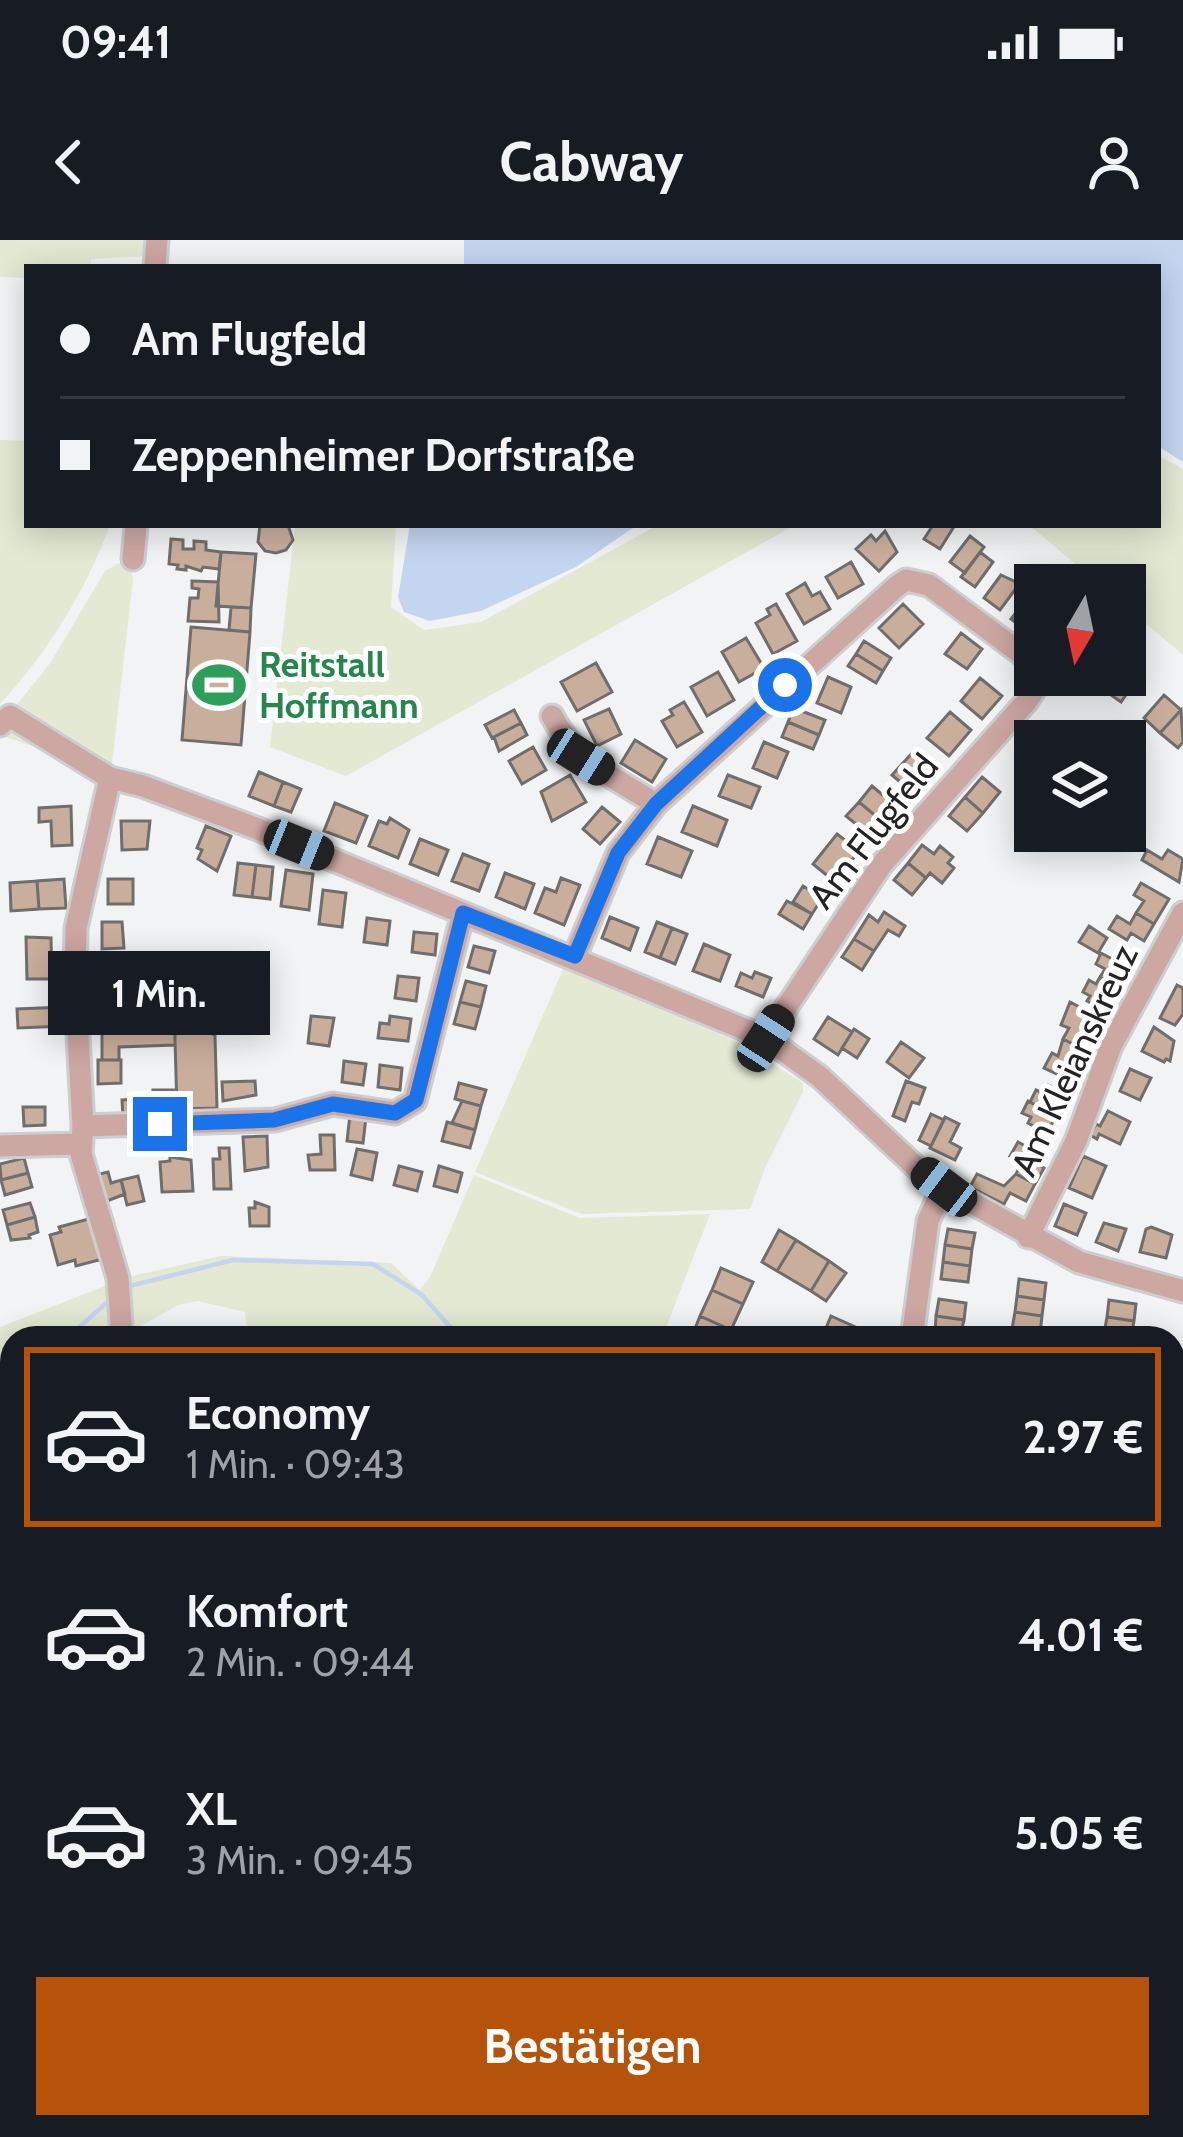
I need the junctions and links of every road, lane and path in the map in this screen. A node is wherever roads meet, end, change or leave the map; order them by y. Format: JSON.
{"nodes":[{"id":1,"x":136,"y":528,"type":"edge"},
{"id":2,"x":133,"y":559,"type":"dead end"},
{"id":3,"x":1014,"y":648,"type":"edge"},
{"id":4,"x":1030,"y":696,"type":"edge"},
{"id":5,"x":552,"y":716,"type":"dead end"},
{"id":6,"x":0,"y":724,"type":"edge"},
{"id":7,"x":110,"y":778,"type":"junction"},
{"id":8,"x":656,"y":804,"type":"junction"},
{"id":9,"x":463,"y":913,"type":"junction"},
{"id":10,"x":1183,"y":913,"type":"edge"},
{"id":11,"x":575,"y":956,"type":"junction"},
{"id":12,"x":766,"y":1038,"type":"junction"},
{"id":13,"x":82,"y":1135,"type":"junction"},
{"id":14,"x":0,"y":1146,"type":"edge"},
{"id":15,"x":944,"y":1187,"type":"junction"},
{"id":16,"x":1028,"y":1237,"type":"junction"},
{"id":17,"x":1183,"y":1291,"type":"edge"},
{"id":18,"x":122,"y":1326,"type":"edge"},
{"id":19,"x":914,"y":1326,"type":"edge"}],
"edges":[{"from":1,"to":2,"type":"street"},
{"from":3,"to":8,"type":"street"},
{"from":4,"to":12,"type":"street","name":"Am Flugfeld"},
{"from":5,"to":8,"type":"street"},
{"from":6,"to":7,"type":"street"},
{"from":7,"to":9,"type":"street"},
{"from":7,"to":13,"type":"street"},
{"from":8,"to":11,"type":"street"},
{"from":9,"to":11,"type":"street"},
{"from":9,"to":13,"type":"street"},
{"from":10,"to":16,"type":"street","name":"Am Kleianskreuz"},
{"from":11,"to":12,"type":"street"},
{"from":12,"to":15,"type":"street"},
{"from":13,"to":14,"type":"street"},
{"from":13,"to":18,"type":"street"},
{"from":15,"to":16,"type":"street"},
{"from":15,"to":19,"type":"street"},
{"from":16,"to":17,"type":"street"}]}
